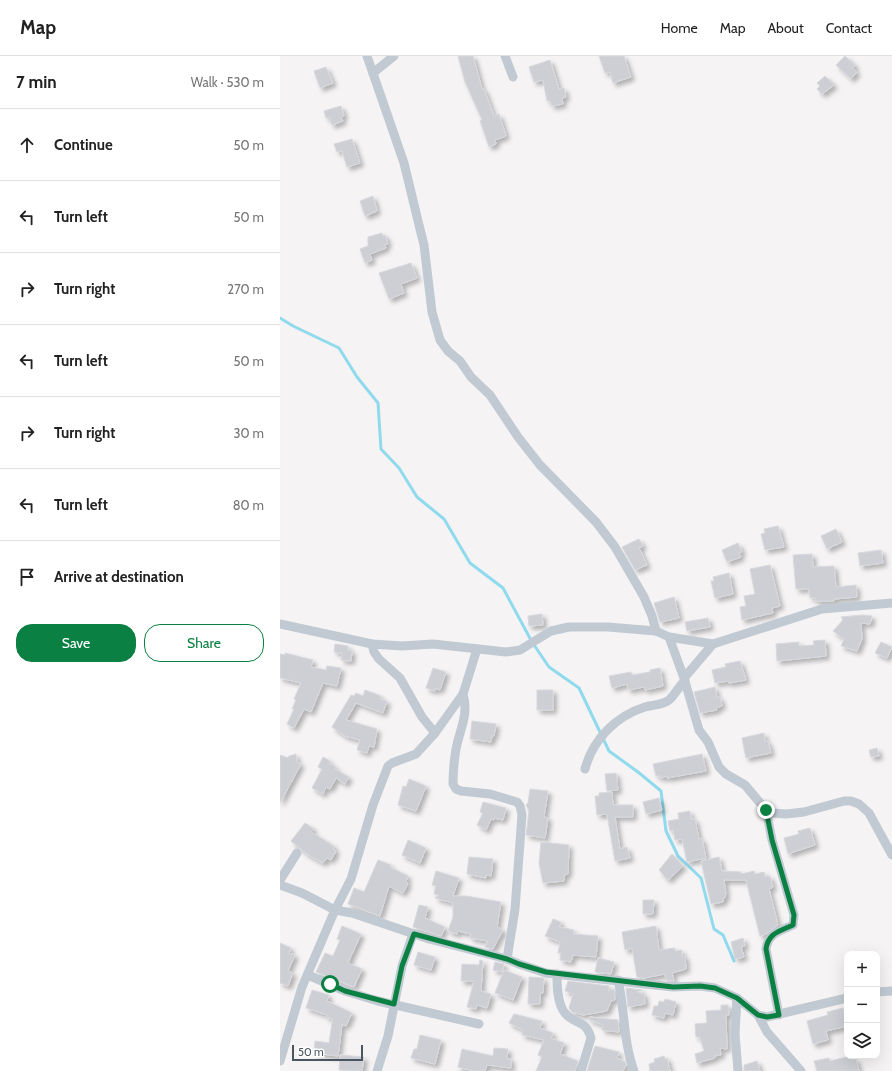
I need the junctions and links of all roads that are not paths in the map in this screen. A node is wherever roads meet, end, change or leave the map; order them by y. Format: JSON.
{"nodes":[{"id":1,"x":367,"y":56,"type":"edge"},
{"id":2,"x":394,"y":56,"type":"edge"},
{"id":3,"x":505,"y":56,"type":"edge"},
{"id":4,"x":373,"y":73,"type":"junction"},
{"id":5,"x":513,"y":77,"type":"dead end"},
{"id":6,"x":892,"y":604,"type":"edge"},
{"id":7,"x":280,"y":624,"type":"edge"},
{"id":8,"x":656,"y":632,"type":"junction"},
{"id":9,"x":669,"y":637,"type":"junction"},
{"id":10,"x":372,"y":644,"type":"junction"},
{"id":11,"x":713,"y":644,"type":"junction"},
{"id":12,"x":477,"y":649,"type":"junction"},
{"id":13,"x":684,"y":680,"type":"junction"},
{"id":14,"x":463,"y":694,"type":"junction"},
{"id":15,"x":435,"y":733,"type":"junction"},
{"id":16,"x":585,"y":769,"type":"dead end"},
{"id":17,"x":766,"y":810,"type":"junction"},
{"id":18,"x":297,"y":853,"type":"dead end"},
{"id":19,"x":892,"y":855,"type":"edge"},
{"id":20,"x":280,"y":880,"type":"edge"},
{"id":21,"x":280,"y":885,"type":"edge"},
{"id":22,"x":335,"y":910,"type":"junction"},
{"id":23,"x":414,"y":934,"type":"junction"},
{"id":24,"x":507,"y":959,"type":"junction"},
{"id":25,"x":557,"y":974,"type":"junction"},
{"id":26,"x":308,"y":975,"type":"junction"},
{"id":27,"x":618,"y":980,"type":"junction"},
{"id":28,"x":892,"y":991,"type":"edge"},
{"id":29,"x":880,"y":992,"type":"edge"},
{"id":30,"x":737,"y":998,"type":"junction"},
{"id":31,"x":844,"y":999,"type":"edge"},
{"id":32,"x":394,"y":1004,"type":"junction"},
{"id":33,"x":758,"y":1015,"type":"junction"},
{"id":34,"x":779,"y":1015,"type":"junction"},
{"id":35,"x":479,"y":1024,"type":"dead end"},
{"id":36,"x":280,"y":1061,"type":"edge"},
{"id":37,"x":377,"y":1071,"type":"edge"},
{"id":38,"x":581,"y":1071,"type":"edge"},
{"id":39,"x":634,"y":1071,"type":"edge"},
{"id":40,"x":738,"y":1071,"type":"edge"},
{"id":41,"x":801,"y":1071,"type":"edge"}],
"edges":[{"from":1,"to":4,"type":"street"},
{"from":2,"to":4,"type":"street"},
{"from":3,"to":5,"type":"street"},
{"from":4,"to":8,"type":"street"},
{"from":6,"to":11,"type":"street"},
{"from":7,"to":10,"type":"street"},
{"from":8,"to":9,"type":"street"},
{"from":8,"to":12,"type":"street"},
{"from":9,"to":11,"type":"street"},
{"from":9,"to":13,"type":"street"},
{"from":10,"to":12,"type":"street"},
{"from":10,"to":15,"type":"street"},
{"from":11,"to":13,"type":"street"},
{"from":12,"to":14,"type":"street"},
{"from":13,"to":16,"type":"street"},
{"from":13,"to":17,"type":"street"},
{"from":14,"to":15,"type":"street"},
{"from":14,"to":24,"type":"street"},
{"from":15,"to":22,"type":"street"},
{"from":17,"to":19,"type":"street"},
{"from":17,"to":34,"type":"street"},
{"from":18,"to":20,"type":"street"},
{"from":21,"to":22,"type":"street"},
{"from":22,"to":23,"type":"street"},
{"from":22,"to":26,"type":"street"},
{"from":23,"to":24,"type":"street"},
{"from":23,"to":32,"type":"street"},
{"from":24,"to":25,"type":"street"},
{"from":25,"to":27,"type":"street"},
{"from":25,"to":38,"type":"street"},
{"from":26,"to":32,"type":"street"},
{"from":26,"to":36,"type":"street"},
{"from":27,"to":30,"type":"street"},
{"from":27,"to":39,"type":"street"},
{"from":28,"to":29,"type":"street"},
{"from":30,"to":33,"type":"street"},
{"from":30,"to":40,"type":"street"},
{"from":31,"to":34,"type":"street"},
{"from":32,"to":35,"type":"street"},
{"from":32,"to":37,"type":"street"},
{"from":33,"to":34,"type":"street"},
{"from":33,"to":41,"type":"street"}]}
